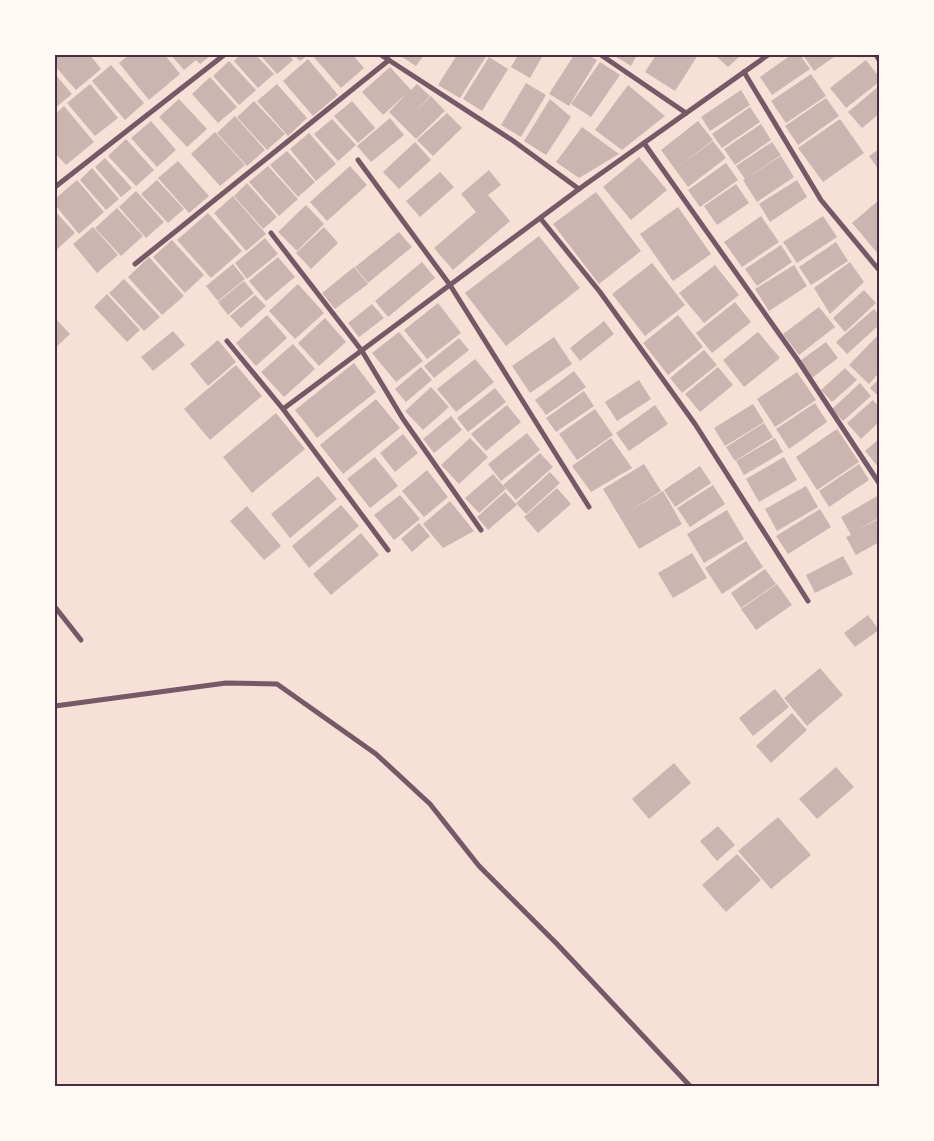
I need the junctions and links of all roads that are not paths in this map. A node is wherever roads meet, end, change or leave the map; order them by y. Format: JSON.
{"nodes":[{"id":1,"x":224,"y":55,"type":"edge"},
{"id":2,"x":381,"y":55,"type":"edge"},
{"id":3,"x":601,"y":55,"type":"edge"},
{"id":4,"x":768,"y":55,"type":"edge"},
{"id":5,"x":876,"y":55,"type":"edge"},
{"id":6,"x":389,"y":60,"type":"junction"},
{"id":7,"x":879,"y":60,"type":"edge"},
{"id":8,"x":744,"y":72,"type":"junction"},
{"id":9,"x":686,"y":113,"type":"junction"},
{"id":10,"x":644,"y":143,"type":"junction"},
{"id":11,"x":358,"y":160,"type":"dead end"},
{"id":12,"x":55,"y":187,"type":"edge"},
{"id":13,"x":579,"y":189,"type":"junction"},
{"id":14,"x":541,"y":220,"type":"junction"},
{"id":15,"x":271,"y":233,"type":"dead end"},
{"id":16,"x":135,"y":264,"type":"dead end"},
{"id":17,"x":879,"y":270,"type":"edge"},
{"id":18,"x":450,"y":285,"type":"junction"},
{"id":19,"x":227,"y":340,"type":"dead end"},
{"id":20,"x":362,"y":350,"type":"junction"},
{"id":21,"x":283,"y":409,"type":"junction"},
{"id":22,"x":879,"y":483,"type":"edge"},
{"id":23,"x":589,"y":507,"type":"dead end"},
{"id":24,"x":481,"y":530,"type":"dead end"},
{"id":25,"x":388,"y":550,"type":"dead end"},
{"id":26,"x":808,"y":601,"type":"dead end"},
{"id":27,"x":55,"y":607,"type":"edge"},
{"id":28,"x":81,"y":640,"type":"dead end"},
{"id":29,"x":55,"y":706,"type":"edge"},
{"id":30,"x":690,"y":1086,"type":"edge"}],
"edges":[{"from":1,"to":12,"type":"street"},
{"from":2,"to":6,"type":"street"},
{"from":3,"to":9,"type":"street"},
{"from":4,"to":8,"type":"street"},
{"from":5,"to":7,"type":"street"},
{"from":6,"to":13,"type":"street"},
{"from":6,"to":16,"type":"street"},
{"from":8,"to":9,"type":"street"},
{"from":8,"to":17,"type":"street"},
{"from":9,"to":10,"type":"street"},
{"from":10,"to":13,"type":"street"},
{"from":10,"to":22,"type":"street"},
{"from":11,"to":18,"type":"street"},
{"from":13,"to":14,"type":"street"},
{"from":14,"to":18,"type":"street"},
{"from":14,"to":26,"type":"street"},
{"from":15,"to":20,"type":"street"},
{"from":18,"to":20,"type":"street"},
{"from":18,"to":23,"type":"street"},
{"from":19,"to":21,"type":"street"},
{"from":20,"to":21,"type":"street"},
{"from":20,"to":24,"type":"street"},
{"from":21,"to":25,"type":"street"},
{"from":27,"to":28,"type":"street"},
{"from":29,"to":30,"type":"street"}]}
